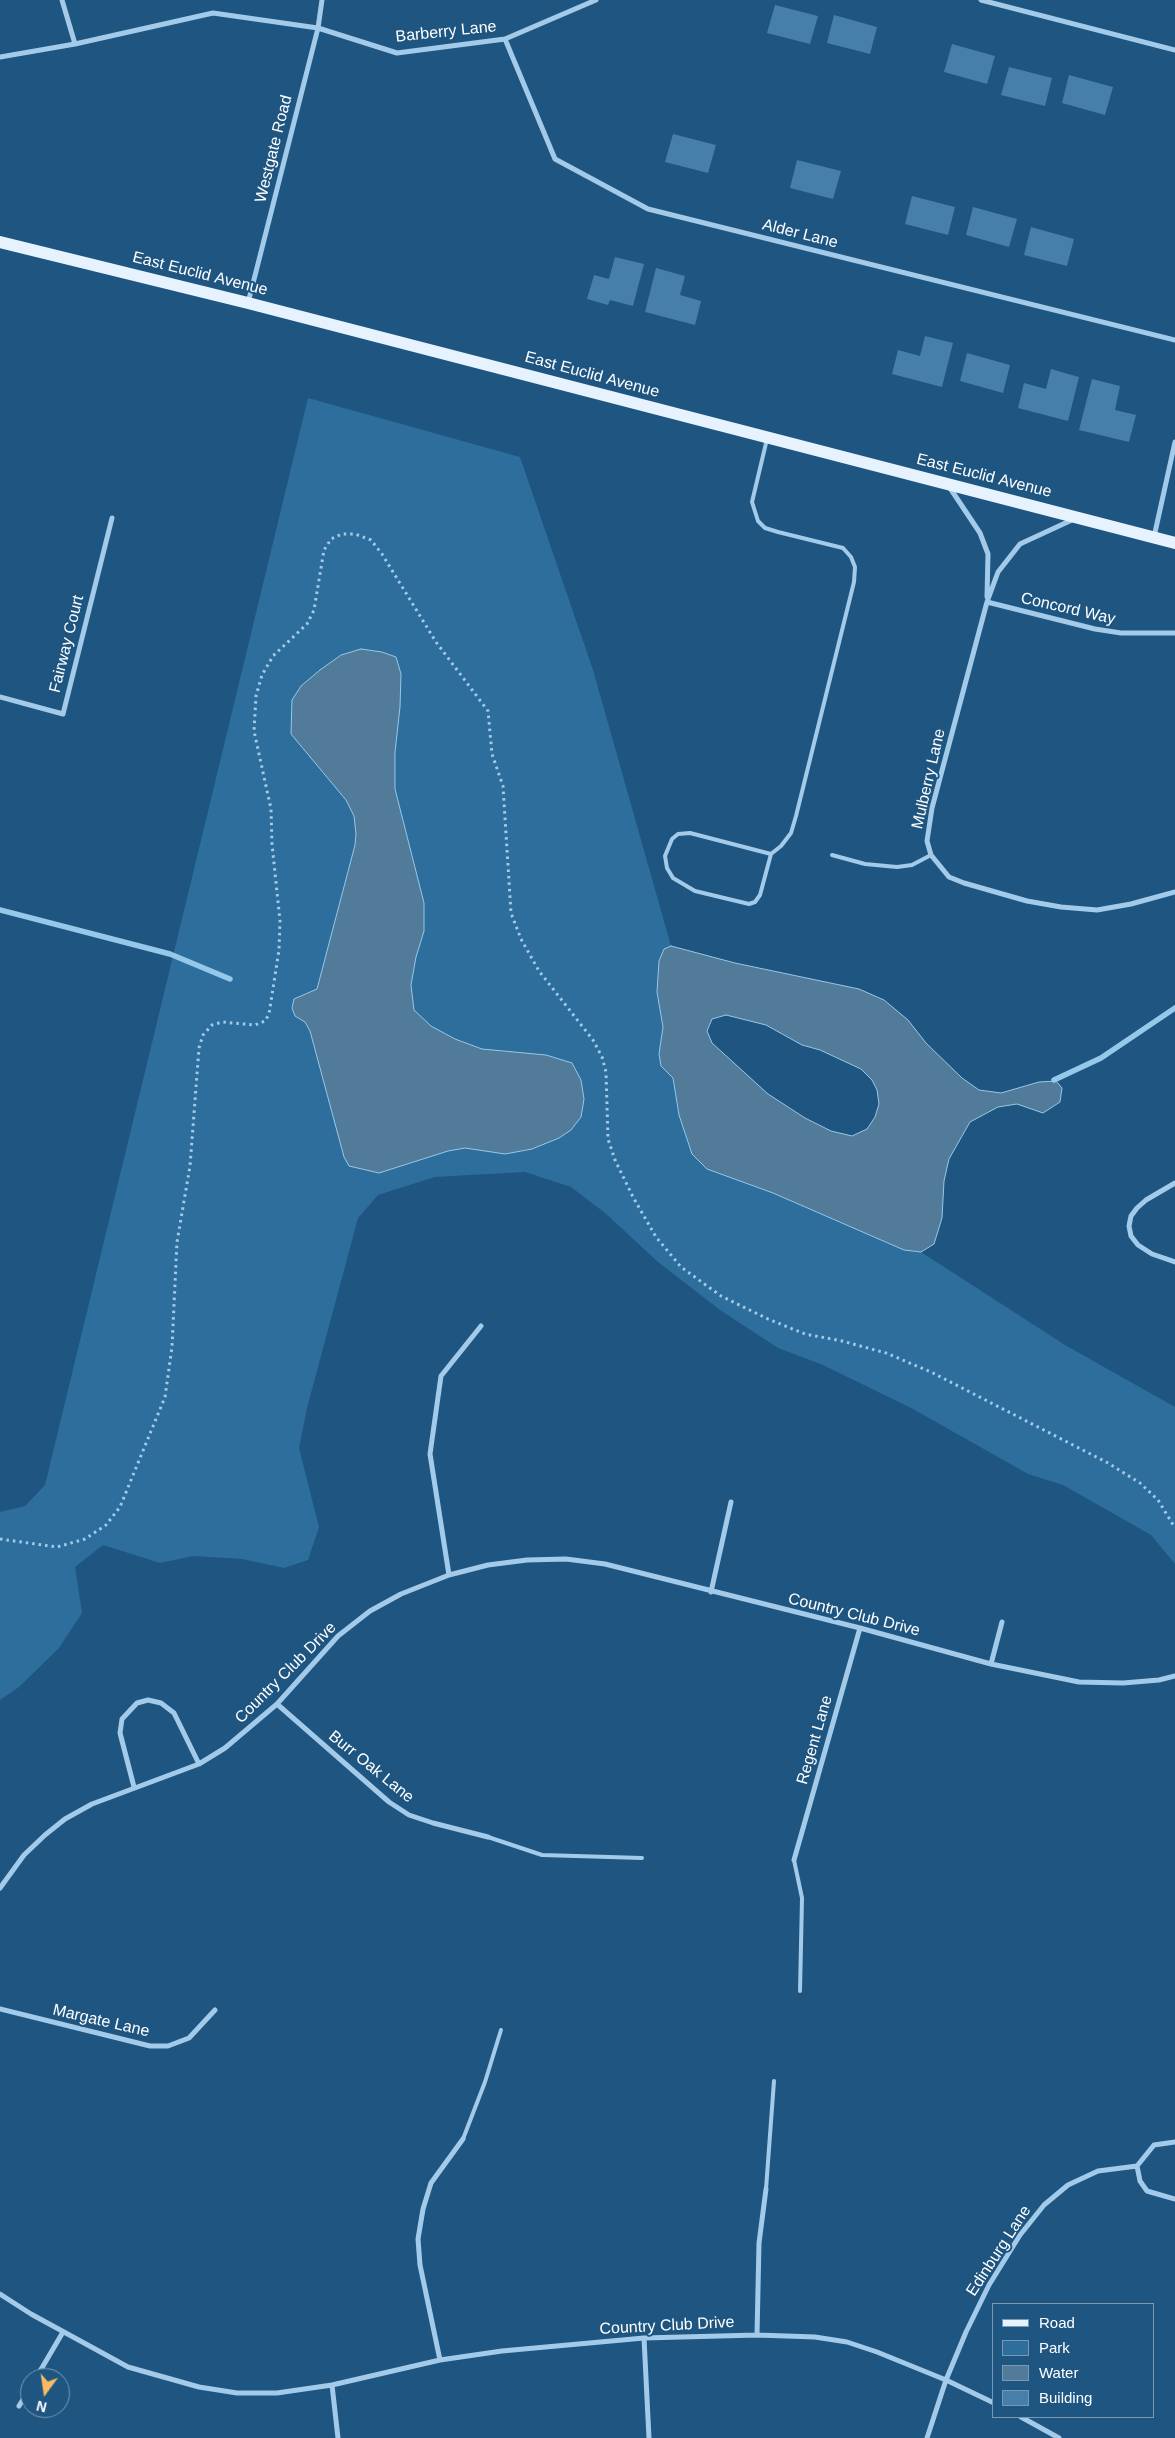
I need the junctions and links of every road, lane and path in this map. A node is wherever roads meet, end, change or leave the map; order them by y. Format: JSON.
{"nodes":[{"id":1,"x":62,"y":0,"type":"edge"},
{"id":2,"x":322,"y":0,"type":"edge"},
{"id":3,"x":596,"y":0,"type":"edge"},
{"id":4,"x":981,"y":0,"type":"edge"},
{"id":5,"x":318,"y":28,"type":"junction"},
{"id":6,"x":505,"y":39,"type":"junction"},
{"id":7,"x":75,"y":44,"type":"junction"},
{"id":8,"x":1175,"y":50,"type":"edge"},
{"id":9,"x":0,"y":57,"type":"edge"},
{"id":10,"x":0,"y":242,"type":"edge"},
{"id":11,"x":248,"y":303,"type":"junction"},
{"id":12,"x":1175,"y":340,"type":"edge"},
{"id":13,"x":767,"y":437,"type":"junction"},
{"id":14,"x":1175,"y":442,"type":"edge"},
{"id":15,"x":947,"y":484,"type":"junction"},
{"id":16,"x":1078,"y":517,"type":"junction"},
{"id":17,"x":112,"y":518,"type":"dead end"},
{"id":18,"x":1154,"y":537,"type":"junction"},
{"id":19,"x":1175,"y":543,"type":"edge"},
{"id":20,"x":987,"y":602,"type":"junction"},
{"id":21,"x":1175,"y":634,"type":"edge"},
{"id":22,"x":0,"y":697,"type":"edge"},
{"id":23,"x":771,"y":854,"type":"junction"},
{"id":24,"x":832,"y":855,"type":"dead end"},
{"id":25,"x":931,"y":855,"type":"junction"},
{"id":26,"x":1175,"y":892,"type":"edge"},
{"id":27,"x":1175,"y":1183,"type":"edge"},
{"id":28,"x":1175,"y":1262,"type":"edge"},
{"id":29,"x":481,"y":1326,"type":"dead end"},
{"id":30,"x":731,"y":1502,"type":"dead end"},
{"id":31,"x":1175,"y":1528,"type":"edge"},
{"id":32,"x":0,"y":1538,"type":"edge"},
{"id":33,"x":449,"y":1575,"type":"junction"},
{"id":34,"x":711,"y":1592,"type":"junction"},
{"id":35,"x":1002,"y":1622,"type":"dead end"},
{"id":36,"x":860,"y":1628,"type":"junction"},
{"id":37,"x":991,"y":1664,"type":"junction"},
{"id":38,"x":1175,"y":1676,"type":"edge"},
{"id":39,"x":277,"y":1704,"type":"junction"},
{"id":40,"x":199,"y":1764,"type":"junction"},
{"id":41,"x":134,"y":1787,"type":"junction"},
{"id":42,"x":488,"y":1837,"type":"joint"},
{"id":43,"x":642,"y":1858,"type":"dead end"},
{"id":44,"x":794,"y":1860,"type":"joint"},
{"id":45,"x":0,"y":1888,"type":"edge"},
{"id":46,"x":800,"y":1991,"type":"dead end"},
{"id":47,"x":0,"y":2009,"type":"edge"},
{"id":48,"x":215,"y":2010,"type":"dead end"},
{"id":49,"x":501,"y":2030,"type":"dead end"},
{"id":50,"x":774,"y":2081,"type":"dead end"},
{"id":51,"x":463,"y":2139,"type":"joint"},
{"id":52,"x":1175,"y":2142,"type":"edge"},
{"id":53,"x":1138,"y":2166,"type":"junction"},
{"id":54,"x":766,"y":2189,"type":"joint"},
{"id":55,"x":1175,"y":2199,"type":"edge"},
{"id":56,"x":0,"y":2294,"type":"edge"},
{"id":57,"x":64,"y":2332,"type":"junction"},
{"id":58,"x":757,"y":2335,"type":"junction"},
{"id":59,"x":644,"y":2338,"type":"junction"},
{"id":60,"x":440,"y":2360,"type":"junction"},
{"id":61,"x":42,"y":2368,"type":"edge"},
{"id":62,"x":946,"y":2380,"type":"junction"},
{"id":63,"x":332,"y":2385,"type":"junction"},
{"id":64,"x":992,"y":2402,"type":"edge"},
{"id":65,"x":1023,"y":2418,"type":"edge"},
{"id":66,"x":338,"y":2438,"type":"edge"},
{"id":67,"x":649,"y":2438,"type":"edge"},
{"id":68,"x":927,"y":2438,"type":"edge"},
{"id":69,"x":1059,"y":2438,"type":"edge"}],
"edges":[{"from":1,"to":7,"type":"street"},
{"from":2,"to":5,"type":"street","name":"Westgate Road"},
{"from":3,"to":6,"type":"street","name":"Barberry Lane"},
{"from":4,"to":8,"type":"street"},
{"from":5,"to":6,"type":"street","name":"Barberry Lane"},
{"from":5,"to":7,"type":"street","name":"Barberry Lane"},
{"from":5,"to":11,"type":"street","name":"Westgate Road"},
{"from":6,"to":12,"type":"street","name":"Alder Lane"},
{"from":7,"to":9,"type":"street","name":"Barberry Lane"},
{"from":10,"to":11,"type":"main road","name":"East Euclid Avenue"},
{"from":11,"to":13,"type":"main road","name":"East Euclid Avenue"},
{"from":13,"to":15,"type":"main road","name":"East Euclid Avenue"},
{"from":13,"to":23,"type":"lane"},
{"from":14,"to":18,"type":"street"},
{"from":15,"to":16,"type":"main road","name":"East Euclid Avenue"},
{"from":15,"to":20,"type":"street","name":"Mulberry Lane"},
{"from":16,"to":18,"type":"main road","name":"East Euclid Avenue"},
{"from":16,"to":20,"type":"street","name":"Mulberry Lane"},
{"from":17,"to":22,"type":"street","name":"Fairway Court"},
{"from":18,"to":19,"type":"main road","name":"East Euclid Avenue"},
{"from":20,"to":21,"type":"street","name":"Concord Way"},
{"from":20,"to":25,"type":"street","name":"Mulberry Lane"},
{"from":23,"to":23,"type":"lane"},
{"from":24,"to":25,"type":"lane"},
{"from":25,"to":26,"type":"street"},
{"from":27,"to":28,"type":"street"},
{"from":29,"to":33,"type":"street"},
{"from":30,"to":34,"type":"street"},
{"from":31,"to":32,"type":"path"},
{"from":33,"to":34,"type":"street","name":"Country Club Drive"},
{"from":33,"to":39,"type":"street","name":"Country Club Drive"},
{"from":34,"to":36,"type":"street","name":"Country Club Drive"},
{"from":35,"to":37,"type":"street"},
{"from":36,"to":37,"type":"street","name":"Country Club Drive"},
{"from":36,"to":44,"type":"street","name":"Regent Lane"},
{"from":37,"to":38,"type":"street","name":"Country Club Drive"},
{"from":39,"to":40,"type":"street","name":"Country Club Drive"},
{"from":39,"to":42,"type":"street","name":"Burr Oak Lane"},
{"from":40,"to":41,"type":"street","name":"Country Club Drive"},
{"from":40,"to":41,"type":"street"},
{"from":41,"to":45,"type":"street","name":"Country Club Drive"},
{"from":42,"to":43,"type":"lane"},
{"from":44,"to":46,"type":"lane"},
{"from":47,"to":48,"type":"street","name":"Margate Lane"},
{"from":49,"to":51,"type":"lane"},
{"from":50,"to":54,"type":"lane"},
{"from":51,"to":60,"type":"street"},
{"from":52,"to":53,"type":"street"},
{"from":53,"to":55,"type":"street"},
{"from":53,"to":62,"type":"street","name":"Edinburg Lane"},
{"from":54,"to":58,"type":"street"},
{"from":56,"to":57,"type":"street","name":"Country Club Drive"},
{"from":57,"to":61,"type":"street"},
{"from":57,"to":63,"type":"street","name":"Country Club Drive"},
{"from":58,"to":59,"type":"street","name":"Country Club Drive"},
{"from":58,"to":62,"type":"street","name":"Country Club Drive"},
{"from":59,"to":60,"type":"street","name":"Country Club Drive"},
{"from":59,"to":67,"type":"street"},
{"from":60,"to":63,"type":"street","name":"Country Club Drive"},
{"from":62,"to":64,"type":"street","name":"Country Club Drive"},
{"from":62,"to":68,"type":"street","name":"Edinburg Lane"},
{"from":63,"to":66,"type":"street"},
{"from":65,"to":69,"type":"street"}]}
